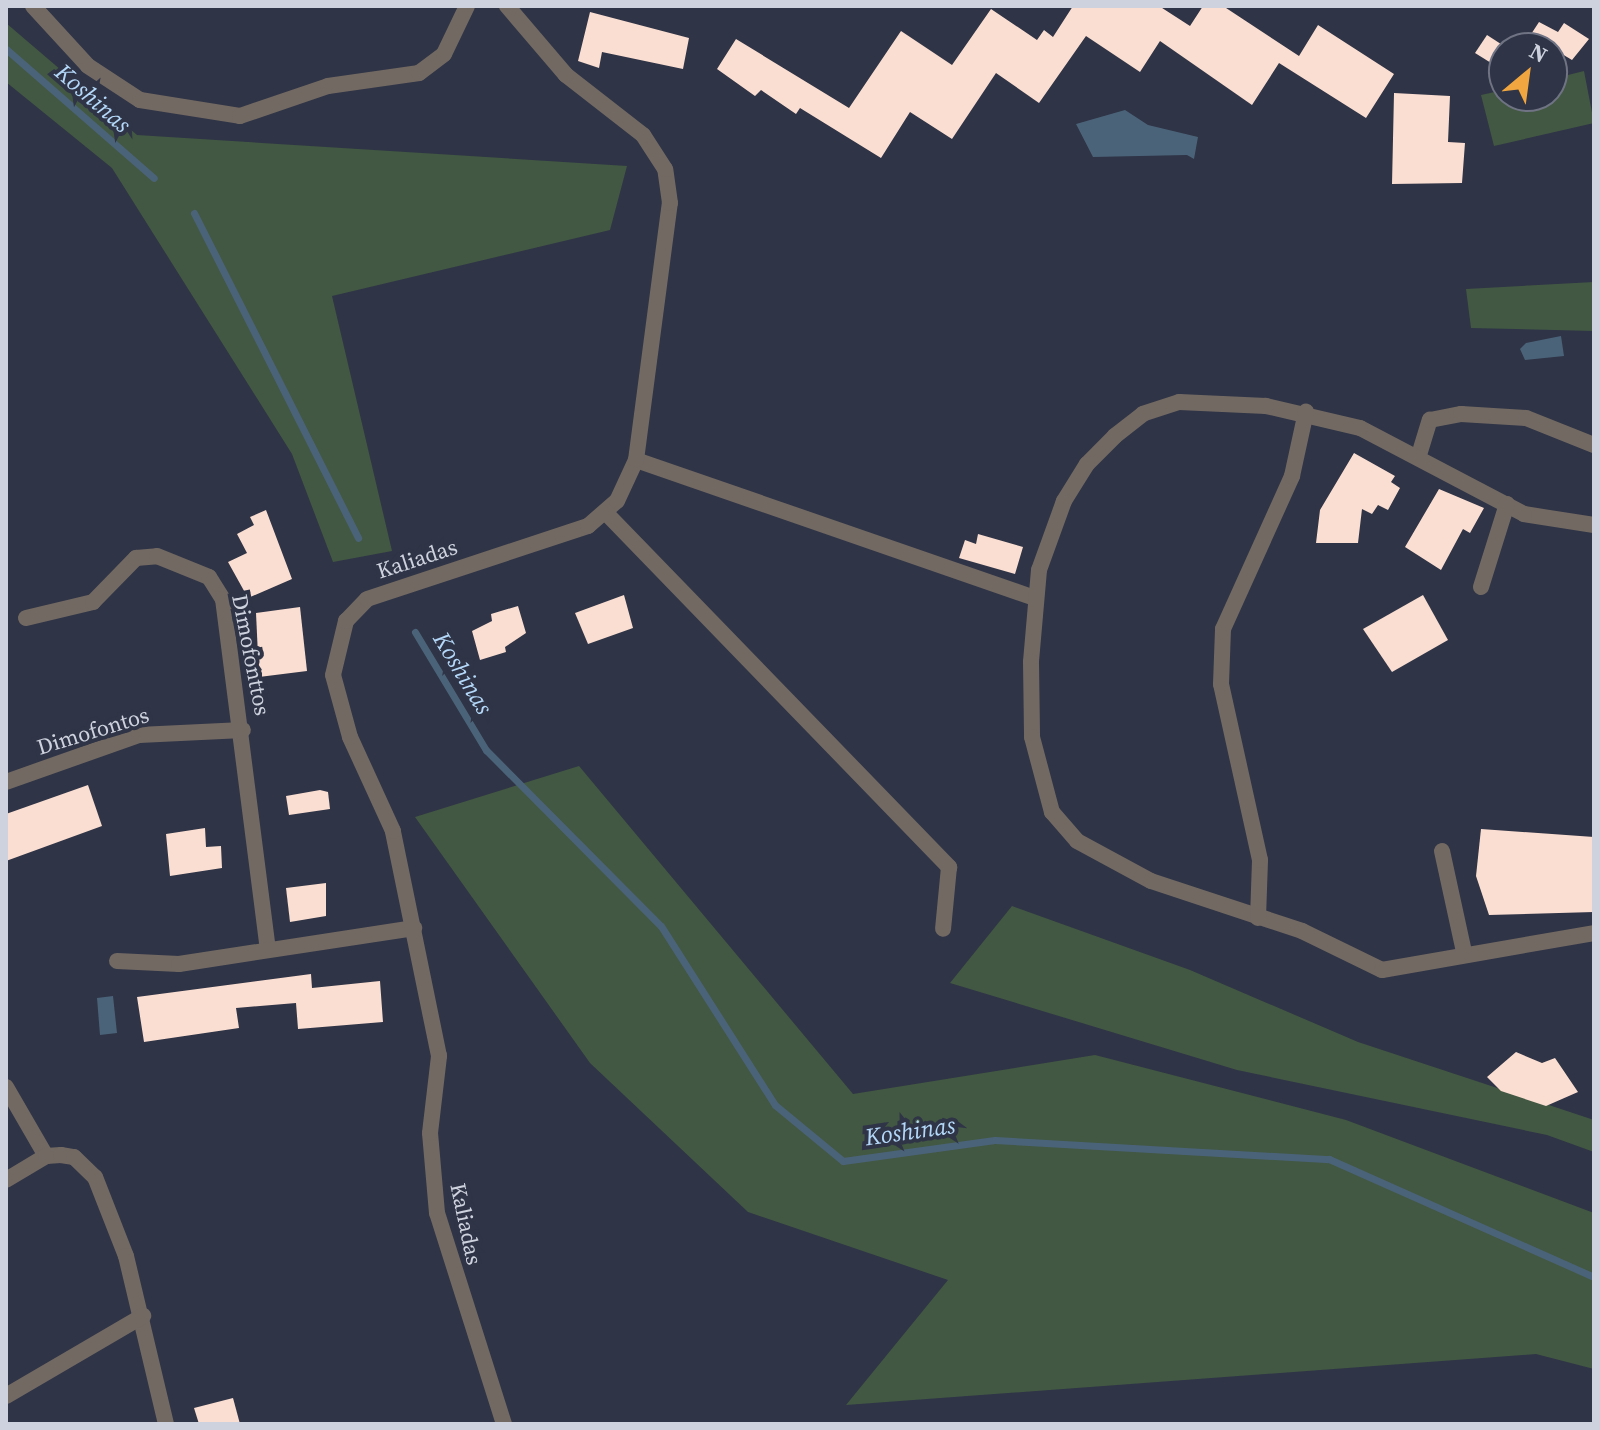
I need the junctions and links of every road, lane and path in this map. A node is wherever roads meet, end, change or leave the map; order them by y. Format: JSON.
{"nodes":[{"id":1,"x":33,"y":6,"type":"edge"},
{"id":2,"x":467,"y":6,"type":"edge"},
{"id":3,"x":507,"y":6,"type":"edge"},
{"id":4,"x":1306,"y":412,"type":"junction"},
{"id":5,"x":1594,"y":445,"type":"edge"},
{"id":6,"x":1419,"y":455,"type":"junction"},
{"id":7,"x":636,"y":460,"type":"junction"},
{"id":8,"x":1507,"y":504,"type":"junction"},
{"id":9,"x":607,"y":514,"type":"junction"},
{"id":10,"x":1594,"y":525,"type":"edge"},
{"id":11,"x":1481,"y":587,"type":"dead end"},
{"id":12,"x":1034,"y":598,"type":"junction"},
{"id":13,"x":26,"y":618,"type":"dead end"},
{"id":14,"x":243,"y":730,"type":"junction"},
{"id":15,"x":6,"y":782,"type":"edge"},
{"id":16,"x":1442,"y":851,"type":"dead end"},
{"id":17,"x":1258,"y":918,"type":"junction"},
{"id":18,"x":414,"y":928,"type":"junction"},
{"id":19,"x":943,"y":929,"type":"dead end"},
{"id":20,"x":1594,"y":933,"type":"edge"},
{"id":21,"x":268,"y":949,"type":"junction"},
{"id":22,"x":1464,"y":952,"type":"junction"},
{"id":23,"x":117,"y":961,"type":"dead end"},
{"id":24,"x":6,"y":1087,"type":"edge"},
{"id":25,"x":46,"y":1156,"type":"junction"},
{"id":26,"x":6,"y":1180,"type":"edge"},
{"id":27,"x":143,"y":1316,"type":"junction"},
{"id":28,"x":6,"y":1396,"type":"edge"},
{"id":29,"x":166,"y":1424,"type":"edge"},
{"id":30,"x":504,"y":1424,"type":"edge"}],
"edges":[{"from":1,"to":2,"type":"street"},
{"from":3,"to":7,"type":"street"},
{"from":4,"to":6,"type":"street"},
{"from":4,"to":12,"type":"street"},
{"from":4,"to":17,"type":"street"},
{"from":5,"to":6,"type":"street"},
{"from":6,"to":8,"type":"street"},
{"from":7,"to":9,"type":"street"},
{"from":7,"to":12,"type":"street"},
{"from":8,"to":10,"type":"street"},
{"from":8,"to":11,"type":"street"},
{"from":9,"to":18,"type":"street","name":"Kaliadas"},
{"from":9,"to":19,"type":"street"},
{"from":12,"to":17,"type":"street"},
{"from":13,"to":14,"type":"street","name":"Dimofonttos"},
{"from":14,"to":15,"type":"street","name":"Dimofontos"},
{"from":14,"to":21,"type":"street","name":"Dimofonttos"},
{"from":16,"to":22,"type":"street"},
{"from":17,"to":22,"type":"street"},
{"from":18,"to":21,"type":"street"},
{"from":18,"to":30,"type":"street","name":"Kaliadas"},
{"from":20,"to":22,"type":"street"},
{"from":21,"to":23,"type":"street"},
{"from":24,"to":25,"type":"street"},
{"from":25,"to":26,"type":"street"},
{"from":25,"to":27,"type":"street"},
{"from":27,"to":28,"type":"street"},
{"from":27,"to":29,"type":"street"}]}
